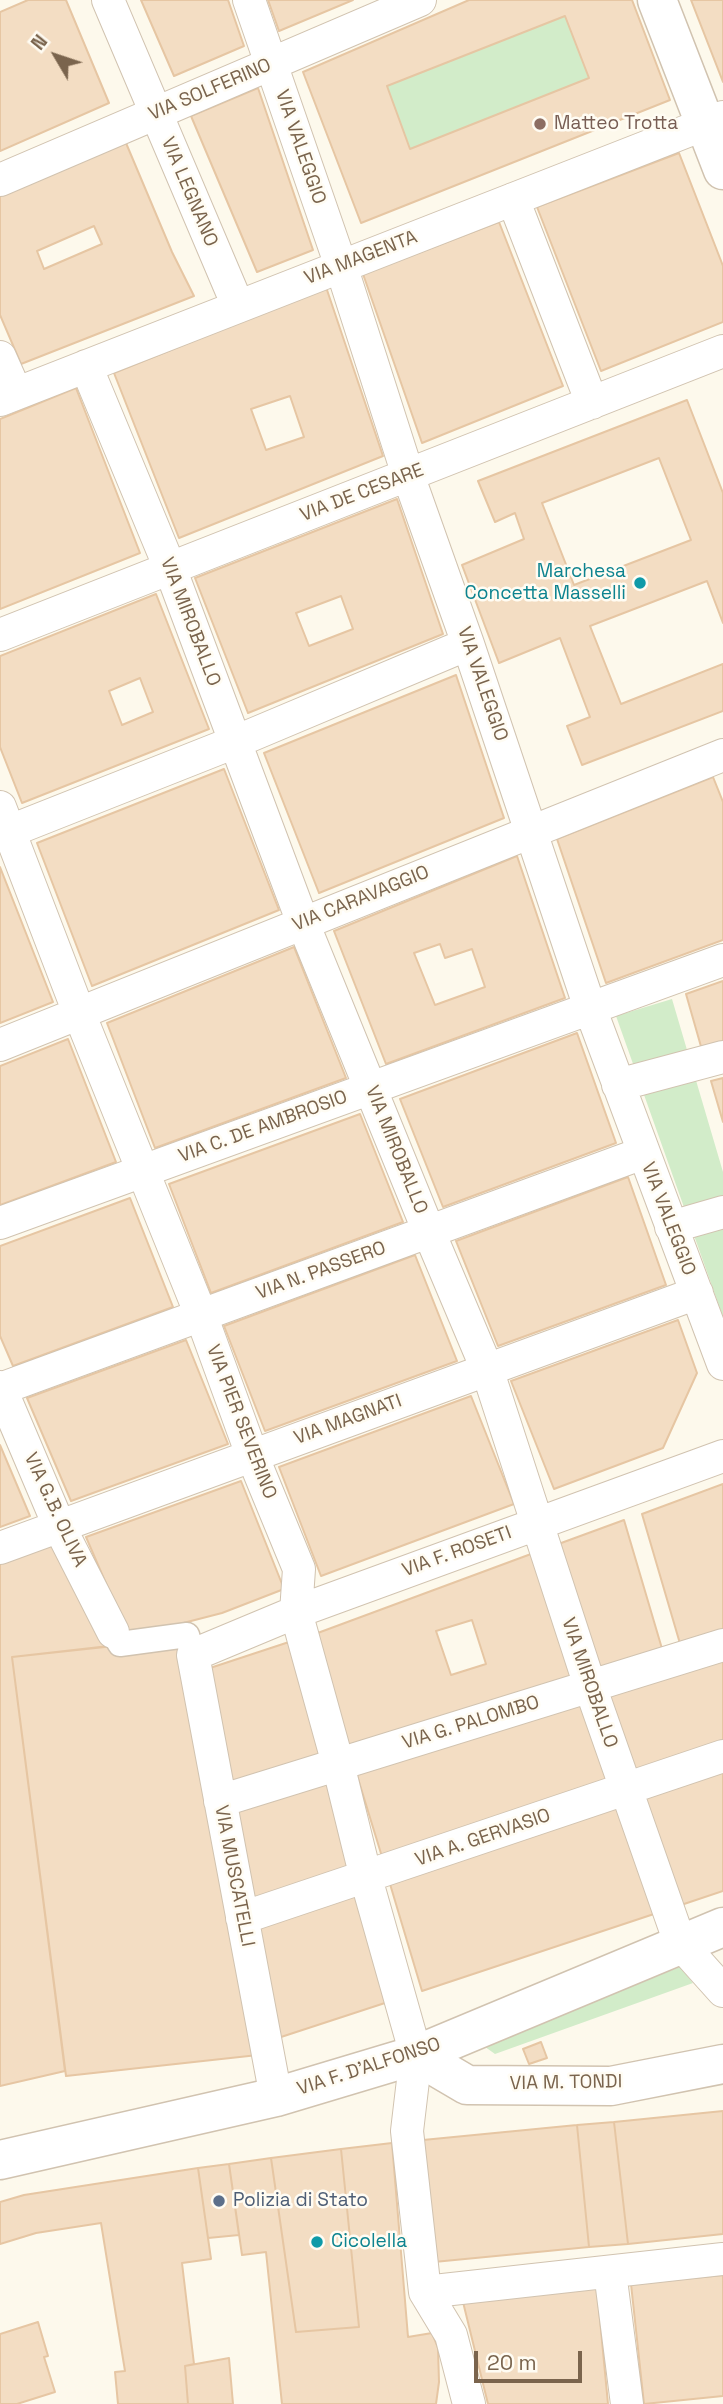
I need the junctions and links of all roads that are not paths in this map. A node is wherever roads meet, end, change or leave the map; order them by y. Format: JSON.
{"nodes":[{"id":1,"x":108,"y":0,"type":"edge"},
{"id":2,"x":249,"y":0,"type":"edge"},
{"id":3,"x":420,"y":0,"type":"edge"},
{"id":4,"x":657,"y":0,"type":"edge"},
{"id":5,"x":271,"y":63,"type":"junction"},
{"id":6,"x":156,"y":113,"type":"junction"},
{"id":7,"x":714,"y":121,"type":"edge"},
{"id":8,"x":723,"y":170,"type":"edge"},
{"id":9,"x":0,"y":180,"type":"edge"},
{"id":10,"x":513,"y":199,"type":"junction"},
{"id":11,"x":341,"y":266,"type":"junction"},
{"id":12,"x":238,"y":306,"type":"junction"},
{"id":13,"x":723,"y":351,"type":"edge"},
{"id":14,"x":0,"y":357,"type":"edge"},
{"id":15,"x":86,"y":366,"type":"junction"},
{"id":16,"x":8,"y":396,"type":"edge"},
{"id":17,"x":592,"y":403,"type":"junction"},
{"id":18,"x":408,"y":475,"type":"junction"},
{"id":19,"x":170,"y":568,"type":"junction"},
{"id":20,"x":0,"y":635,"type":"edge"},
{"id":21,"x":468,"y":644,"type":"junction"},
{"id":22,"x":235,"y":741,"type":"junction"},
{"id":23,"x":723,"y":755,"type":"edge"},
{"id":24,"x":3,"y":824,"type":"edge"},
{"id":25,"x":531,"y":830,"type":"junction"},
{"id":26,"x":303,"y":923,"type":"junction"},
{"id":27,"x":723,"y":960,"type":"edge"},
{"id":28,"x":590,"y":1008,"type":"junction"},
{"id":29,"x":79,"y":1013,"type":"junction"},
{"id":30,"x":0,"y":1045,"type":"edge"},
{"id":31,"x":723,"y":1057,"type":"edge"},
{"id":32,"x":618,"y":1085,"type":"junction"},
{"id":33,"x":372,"y":1088,"type":"junction"},
{"id":34,"x":643,"y":1153,"type":"junction"},
{"id":35,"x":144,"y":1170,"type":"junction"},
{"id":36,"x":723,"y":1212,"type":"edge"},
{"id":37,"x":0,"y":1223,"type":"edge"},
{"id":38,"x":671,"y":1227,"type":"junction"},
{"id":39,"x":429,"y":1232,"type":"junction"},
{"id":40,"x":697,"y":1293,"type":"junction"},
{"id":41,"x":201,"y":1315,"type":"junction"},
{"id":42,"x":723,"y":1364,"type":"edge"},
{"id":43,"x":487,"y":1369,"type":"junction"},
{"id":44,"x":0,"y":1389,"type":"edge"},
{"id":45,"x":252,"y":1455,"type":"junction"},
{"id":46,"x":723,"y":1456,"type":"edge"},
{"id":47,"x":536,"y":1522,"type":"junction"},
{"id":48,"x":60,"y":1528,"type":"junction"},
{"id":49,"x":0,"y":1548,"type":"edge"},
{"id":50,"x":296,"y":1612,"type":"junction"},
{"id":51,"x":113,"y":1632,"type":"joint"},
{"id":52,"x":723,"y":1645,"type":"edge"},
{"id":53,"x":193,"y":1655,"type":"junction"},
{"id":54,"x":590,"y":1686,"type":"junction"},
{"id":55,"x":723,"y":1756,"type":"edge"},
{"id":56,"x":338,"y":1765,"type":"junction"},
{"id":57,"x":625,"y":1789,"type":"junction"},
{"id":58,"x":220,"y":1801,"type":"junction"},
{"id":59,"x":366,"y":1878,"type":"junction"},
{"id":60,"x":242,"y":1918,"type":"junction"},
{"id":61,"x":723,"y":1927,"type":"edge"},
{"id":62,"x":680,"y":1944,"type":"junction"},
{"id":63,"x":723,"y":1992,"type":"edge"},
{"id":64,"x":416,"y":2055,"type":"junction"},
{"id":65,"x":723,"y":2064,"type":"edge"},
{"id":66,"x":276,"y":2097,"type":"junction"},
{"id":67,"x":0,"y":2160,"type":"edge"},
{"id":68,"x":723,"y":2259,"type":"edge"},
{"id":69,"x":610,"y":2272,"type":"junction"},
{"id":70,"x":425,"y":2292,"type":"junction"},
{"id":71,"x":469,"y":2404,"type":"edge"},
{"id":72,"x":627,"y":2404,"type":"edge"}],
"edges":[{"from":1,"to":6,"type":"street","name":"VIA LEGNANO"},
{"from":2,"to":5,"type":"street","name":"VIA VALEGGIO"},
{"from":3,"to":5,"type":"street","name":"VIA SOLFERINO"},
{"from":4,"to":7,"type":"street"},
{"from":5,"to":6,"type":"street","name":"VIA SOLFERINO"},
{"from":5,"to":11,"type":"street","name":"VIA VALEGGIO"},
{"from":6,"to":9,"type":"street","name":"VIA SOLFERINO"},
{"from":6,"to":12,"type":"street","name":"VIA LEGNANO"},
{"from":7,"to":8,"type":"street"},
{"from":7,"to":10,"type":"street","name":"VIA MAGENTA"},
{"from":10,"to":11,"type":"street","name":"VIA MAGENTA"},
{"from":10,"to":17,"type":"street"},
{"from":11,"to":12,"type":"street","name":"VIA MAGENTA"},
{"from":11,"to":18,"type":"street","name":"VIA VALEGGIO"},
{"from":12,"to":15,"type":"street","name":"VIA MAGENTA"},
{"from":13,"to":17,"type":"street","name":"VIA DE CESARE"},
{"from":14,"to":16,"type":"street"},
{"from":15,"to":16,"type":"street","name":"VIA MAGENTA"},
{"from":15,"to":19,"type":"street","name":"VIA MIROBALLO"},
{"from":17,"to":18,"type":"street","name":"VIA DE CESARE"},
{"from":18,"to":19,"type":"street","name":"VIA DE CESARE"},
{"from":18,"to":21,"type":"street","name":"VIA VALEGGIO"},
{"from":19,"to":20,"type":"street","name":"VIA DE CESARE"},
{"from":19,"to":22,"type":"street","name":"VIA MIROBALLO"},
{"from":21,"to":22,"type":"street"},
{"from":21,"to":25,"type":"street","name":"VIA VALEGGIO"},
{"from":22,"to":24,"type":"street"},
{"from":22,"to":26,"type":"street","name":"VIA MIROBALLO"},
{"from":23,"to":25,"type":"street","name":"VIA CARAVAGGIO"},
{"from":24,"to":29,"type":"street","name":"VIA PIER SEVERINO"},
{"from":25,"to":26,"type":"street","name":"VIA CARAVAGGIO"},
{"from":25,"to":28,"type":"street","name":"VIA VALEGGIO"},
{"from":26,"to":29,"type":"street","name":"VIA CARAVAGGIO"},
{"from":26,"to":33,"type":"street","name":"VIA MIROBALLO"},
{"from":27,"to":28,"type":"street","name":"VIA C. DE AMBROSIO"},
{"from":28,"to":32,"type":"street","name":"VIA VALEGGIO"},
{"from":28,"to":33,"type":"street","name":"VIA C. DE AMBROSIO"},
{"from":29,"to":30,"type":"street","name":"VIA CARAVAGGIO"},
{"from":29,"to":35,"type":"street","name":"VIA PIER SEVERINO"},
{"from":31,"to":32,"type":"street"},
{"from":32,"to":34,"type":"street","name":"VIA VALEGGIO"},
{"from":33,"to":35,"type":"street","name":"VIA C. DE AMBROSIO"},
{"from":33,"to":39,"type":"street","name":"VIA MIROBALLO"},
{"from":34,"to":38,"type":"street","name":"VIA VALEGGIO"},
{"from":34,"to":39,"type":"street","name":"VIA N. PASSERO"},
{"from":35,"to":37,"type":"street","name":"VIA C. DE AMBROSIO"},
{"from":35,"to":41,"type":"street","name":"VIA PIER SEVERINO"},
{"from":36,"to":38,"type":"street"},
{"from":38,"to":40,"type":"street","name":"VIA VALEGGIO"},
{"from":39,"to":41,"type":"street","name":"VIA N. PASSERO"},
{"from":39,"to":43,"type":"street","name":"VIA MIROBALLO"},
{"from":40,"to":42,"type":"street","name":"VIA VALEGGIO"},
{"from":40,"to":43,"type":"street","name":"VIA MAGNATI"},
{"from":41,"to":44,"type":"street","name":"VIA N. PASSERO"},
{"from":41,"to":45,"type":"street","name":"VIA PIER SEVERINO"},
{"from":43,"to":45,"type":"street","name":"VIA MAGNATI"},
{"from":43,"to":47,"type":"street","name":"VIA MIROBALLO"},
{"from":44,"to":48,"type":"street","name":"VIA G.B. OLIVA"},
{"from":45,"to":48,"type":"street","name":"VIA MAGNATI"},
{"from":45,"to":50,"type":"street","name":"VIA PIER SEVERINO"},
{"from":46,"to":47,"type":"street","name":"VIA F. ROSETI"},
{"from":47,"to":50,"type":"street","name":"VIA F. ROSETI"},
{"from":47,"to":54,"type":"street","name":"VIA MIROBALLO"},
{"from":48,"to":49,"type":"street","name":"VIA MAGNATI"},
{"from":48,"to":51,"type":"street","name":"VIA G.B. OLIVA"},
{"from":50,"to":53,"type":"street","name":"VIA F. ROSETI"},
{"from":50,"to":56,"type":"street","name":"VIA PIER SEVERINO"},
{"from":51,"to":53,"type":"street"},
{"from":52,"to":54,"type":"street","name":"VIA G. PALOMBO"},
{"from":53,"to":58,"type":"street","name":"VIA MUSCATELLI"},
{"from":54,"to":56,"type":"street","name":"VIA G. PALOMBO"},
{"from":54,"to":57,"type":"street","name":"VIA MIROBALLO"},
{"from":55,"to":57,"type":"street","name":"VIA A. GERVASIO"},
{"from":56,"to":58,"type":"street","name":"VIA G. PALOMBO"},
{"from":56,"to":59,"type":"street","name":"VIA PIER SEVERINO"},
{"from":57,"to":59,"type":"street","name":"VIA A. GERVASIO"},
{"from":57,"to":62,"type":"street","name":"VIA MIROBALLO"},
{"from":58,"to":60,"type":"street","name":"VIA MUSCATELLI"},
{"from":59,"to":60,"type":"street","name":"VIA A. GERVASIO"},
{"from":59,"to":64,"type":"street","name":"VIA PIER SEVERINO"},
{"from":60,"to":66,"type":"street","name":"VIA MUSCATELLI"},
{"from":61,"to":62,"type":"street","name":"VIA F. D'ALFONSO"},
{"from":62,"to":63,"type":"street"},
{"from":62,"to":64,"type":"street","name":"VIA F. D'ALFONSO"},
{"from":64,"to":65,"type":"street","name":"VIA M. TONDI"},
{"from":64,"to":66,"type":"street","name":"VIA F. D'ALFONSO"},
{"from":64,"to":70,"type":"street"},
{"from":66,"to":67,"type":"street","name":"VIA F. D'ALFONSO"},
{"from":68,"to":69,"type":"street"},
{"from":69,"to":70,"type":"street"},
{"from":69,"to":72,"type":"street"},
{"from":70,"to":71,"type":"street"}]}
